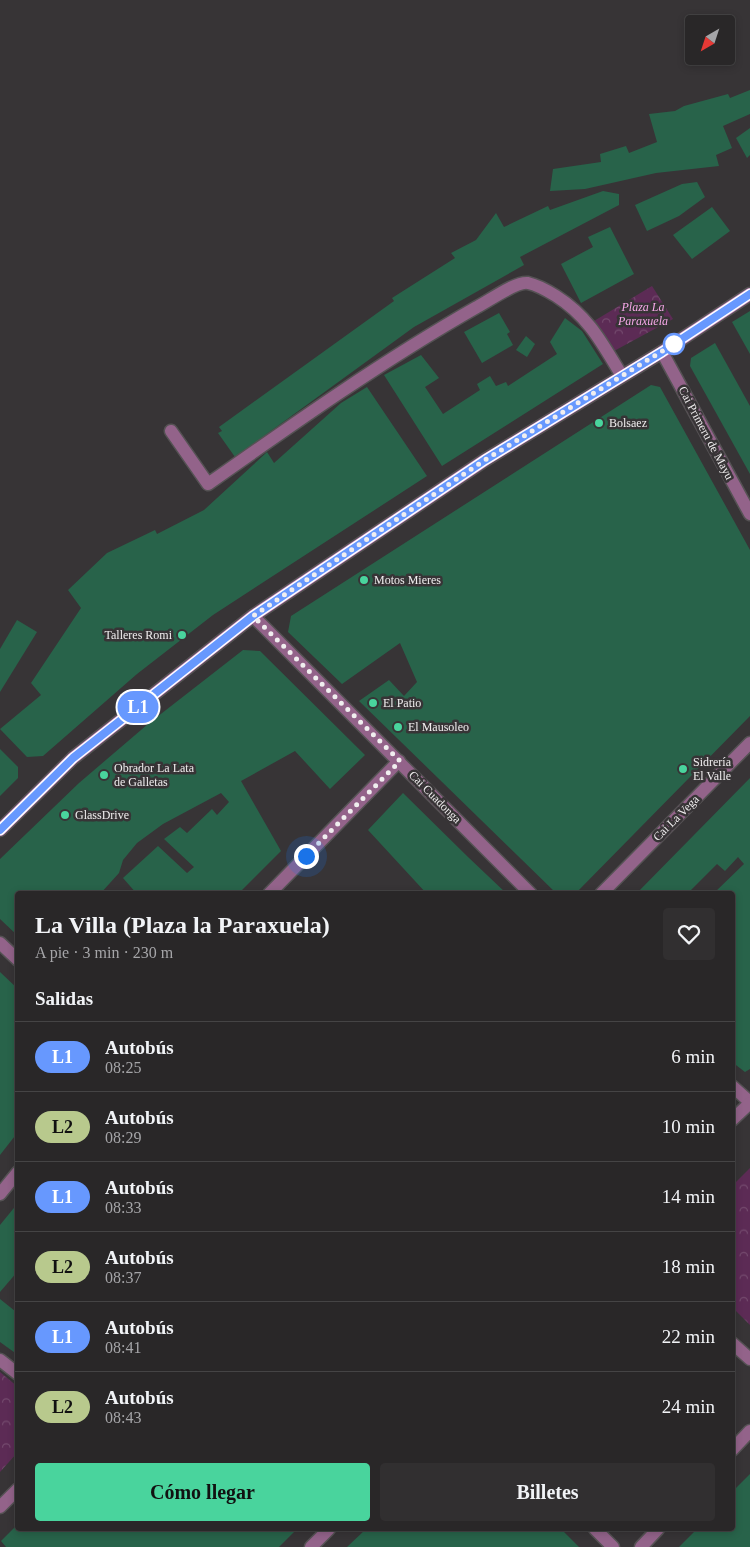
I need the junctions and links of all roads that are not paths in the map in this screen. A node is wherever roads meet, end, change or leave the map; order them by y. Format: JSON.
{"nodes":[{"id":1,"x":750,"y":294,"type":"edge"},
{"id":2,"x":662,"y":352,"type":"junction"},
{"id":3,"x":622,"y":376,"type":"junction"},
{"id":4,"x":171,"y":431,"type":"dead end"},
{"id":5,"x":750,"y":514,"type":"edge"},
{"id":6,"x":253,"y":616,"type":"junction"},
{"id":7,"x":750,"y":743,"type":"edge"},
{"id":8,"x":400,"y":761,"type":"junction"},
{"id":9,"x":0,"y":830,"type":"edge"},
{"id":10,"x":272,"y":891,"type":"edge"},
{"id":11,"x":528,"y":891,"type":"edge"},
{"id":12,"x":604,"y":891,"type":"edge"},
{"id":13,"x":0,"y":942,"type":"edge"},
{"id":14,"x":15,"y":957,"type":"edge"},
{"id":15,"x":735,"y":1089,"type":"edge"},
{"id":16,"x":750,"y":1103,"type":"edge"},
{"id":17,"x":735,"y":1117,"type":"edge"},
{"id":18,"x":15,"y":1176,"type":"edge"},
{"id":19,"x":0,"y":1194,"type":"edge"},
{"id":20,"x":735,"y":1346,"type":"edge"},
{"id":21,"x":0,"y":1360,"type":"edge"},
{"id":22,"x":750,"y":1360,"type":"edge"},
{"id":23,"x":15,"y":1372,"type":"edge"},
{"id":24,"x":750,"y":1432,"type":"edge"},
{"id":25,"x":735,"y":1447,"type":"edge"},
{"id":26,"x":15,"y":1492,"type":"edge"},
{"id":27,"x":0,"y":1507,"type":"edge"},
{"id":28,"x":328,"y":1531,"type":"edge"},
{"id":29,"x":596,"y":1531,"type":"edge"},
{"id":30,"x":656,"y":1531,"type":"edge"},
{"id":31,"x":311,"y":1547,"type":"edge"},
{"id":32,"x":613,"y":1547,"type":"edge"},
{"id":33,"x":641,"y":1547,"type":"edge"}],
"edges":[{"from":1,"to":2,"type":"street"},
{"from":2,"to":3,"type":"street"},
{"from":2,"to":5,"type":"street","name":"Cai Primeru de Mayu"},
{"from":3,"to":4,"type":"street"},
{"from":3,"to":6,"type":"street"},
{"from":6,"to":8,"type":"street","name":"Cai Cuadonga"},
{"from":6,"to":9,"type":"street"},
{"from":7,"to":12,"type":"street","name":"Cai La Vega"},
{"from":8,"to":10,"type":"street"},
{"from":8,"to":11,"type":"street","name":"Cai Cuadonga"},
{"from":13,"to":14,"type":"street"},
{"from":15,"to":16,"type":"street"},
{"from":16,"to":17,"type":"street"},
{"from":18,"to":19,"type":"street"},
{"from":20,"to":22,"type":"street"},
{"from":21,"to":23,"type":"street"},
{"from":24,"to":25,"type":"street"},
{"from":26,"to":27,"type":"street"},
{"from":28,"to":31,"type":"street"},
{"from":29,"to":32,"type":"street"},
{"from":30,"to":33,"type":"street"}]}
